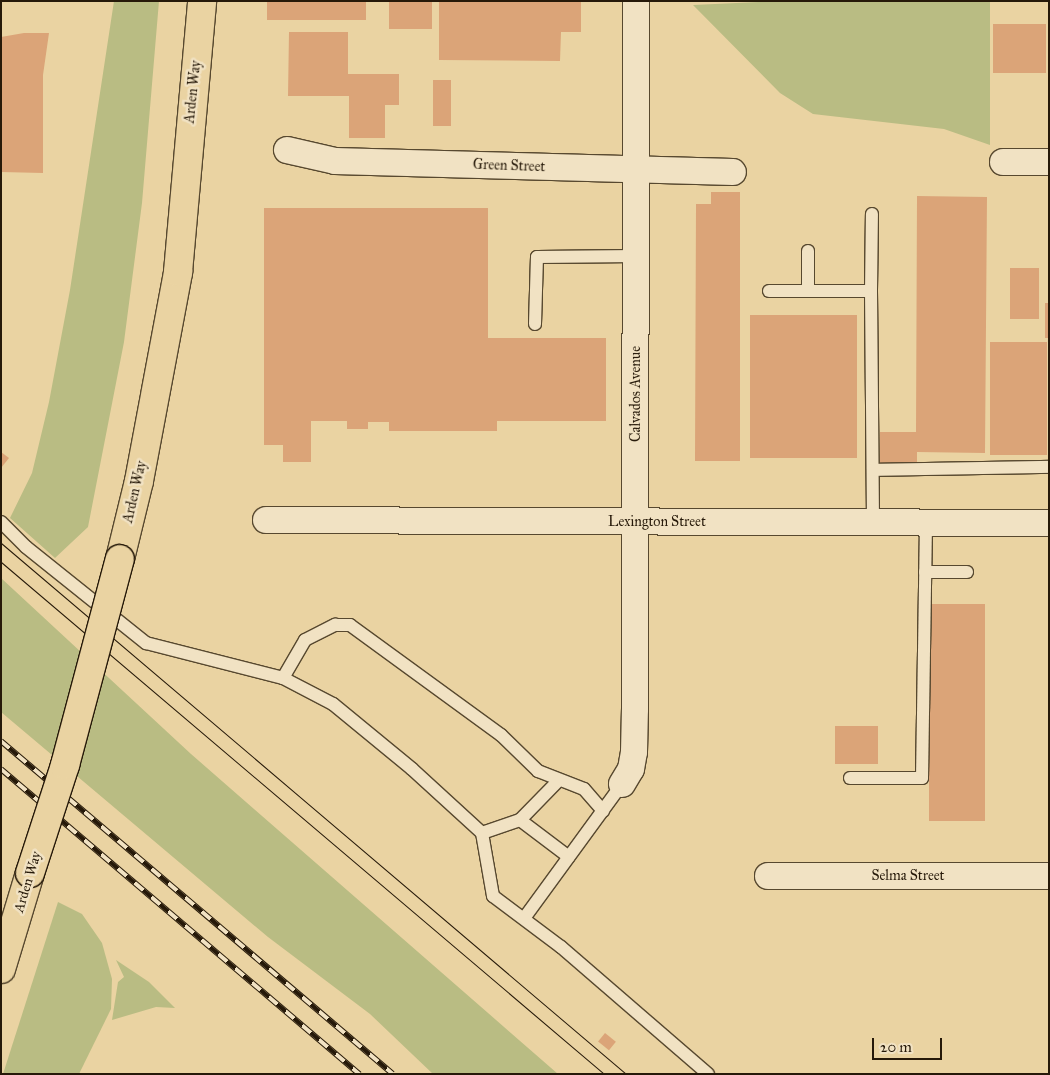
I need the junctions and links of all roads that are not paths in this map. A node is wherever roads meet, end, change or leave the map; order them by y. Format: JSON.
{"nodes":[{"id":1,"x":202,"y":1,"type":"edge"},
{"id":2,"x":636,"y":1,"type":"edge"},
{"id":3,"x":288,"y":150,"type":"dead end"},
{"id":4,"x":1003,"y":162,"type":"dead end"},
{"id":5,"x":1049,"y":162,"type":"edge"},
{"id":6,"x":636,"y":170,"type":"junction"},
{"id":7,"x":732,"y":172,"type":"dead end"},
{"id":8,"x":872,"y":214,"type":"dead end"},
{"id":9,"x":808,"y":251,"type":"dead end"},
{"id":10,"x":636,"y":256,"type":"junction"},
{"id":11,"x":808,"y":291,"type":"junction"},
{"id":12,"x":871,"y":291,"type":"junction"},
{"id":13,"x":769,"y":292,"type":"dead end"},
{"id":14,"x":534,"y":324,"type":"dead end"},
{"id":15,"x":1049,"y":467,"type":"edge"},
{"id":16,"x":873,"y":470,"type":"junction"},
{"id":17,"x":266,"y":520,"type":"dead end"},
{"id":18,"x":1,"y":522,"type":"edge"},
{"id":19,"x":635,"y":522,"type":"junction"},
{"id":20,"x":873,"y":522,"type":"junction"},
{"id":21,"x":926,"y":522,"type":"junction"},
{"id":22,"x":1049,"y":523,"type":"edge"},
{"id":23,"x":926,"y":572,"type":"junction"},
{"id":24,"x":967,"y":572,"type":"dead end"},
{"id":25,"x":283,"y":678,"type":"junction"},
{"id":26,"x":850,"y":778,"type":"dead end"},
{"id":27,"x":558,"y":781,"type":"junction"},
{"id":28,"x":622,"y":784,"type":"joint"},
{"id":29,"x":603,"y":811,"type":"junction"},
{"id":30,"x":520,"y":820,"type":"junction"},
{"id":31,"x":482,"y":833,"type":"junction"},
{"id":32,"x":569,"y":857,"type":"junction"},
{"id":33,"x":768,"y":876,"type":"dead end"},
{"id":34,"x":1049,"y":876,"type":"edge"},
{"id":35,"x":525,"y":917,"type":"junction"},
{"id":36,"x":1,"y":969,"type":"edge"},
{"id":37,"x":708,"y":1074,"type":"edge"}],
"edges":[{"from":1,"to":36,"type":"main road","name":"Arden Way","bridge":true},
{"from":2,"to":6,"type":"street","name":"Calvados Avenue"},
{"from":3,"to":6,"type":"street","name":"Green Street"},
{"from":4,"to":5,"type":"street"},
{"from":6,"to":7,"type":"street","name":"Green Street"},
{"from":6,"to":10,"type":"street","name":"Calvados Avenue"},
{"from":8,"to":12,"type":"lane"},
{"from":9,"to":11,"type":"lane"},
{"from":10,"to":14,"type":"lane"},
{"from":10,"to":19,"type":"street","name":"Calvados Avenue"},
{"from":11,"to":12,"type":"lane"},
{"from":11,"to":13,"type":"lane"},
{"from":12,"to":16,"type":"lane"},
{"from":15,"to":16,"type":"lane"},
{"from":16,"to":20,"type":"lane"},
{"from":17,"to":19,"type":"street","name":"Lexington Street"},
{"from":18,"to":25,"type":"lane"},
{"from":19,"to":20,"type":"street","name":"Lexington Street"},
{"from":19,"to":28,"type":"street","name":"Calvados Avenue"},
{"from":20,"to":21,"type":"street","name":"Lexington Street"},
{"from":21,"to":22,"type":"street","name":"Lexington Street"},
{"from":21,"to":23,"type":"lane"},
{"from":23,"to":24,"type":"lane"},
{"from":23,"to":26,"type":"lane"},
{"from":25,"to":27,"type":"lane"},
{"from":25,"to":31,"type":"lane"},
{"from":27,"to":29,"type":"lane"},
{"from":27,"to":30,"type":"lane"},
{"from":28,"to":29,"type":"lane"},
{"from":29,"to":32,"type":"lane"},
{"from":30,"to":31,"type":"lane"},
{"from":30,"to":32,"type":"lane"},
{"from":31,"to":35,"type":"lane"},
{"from":32,"to":35,"type":"lane"},
{"from":33,"to":34,"type":"street","name":"Selma Street"},
{"from":35,"to":37,"type":"lane"}]}
